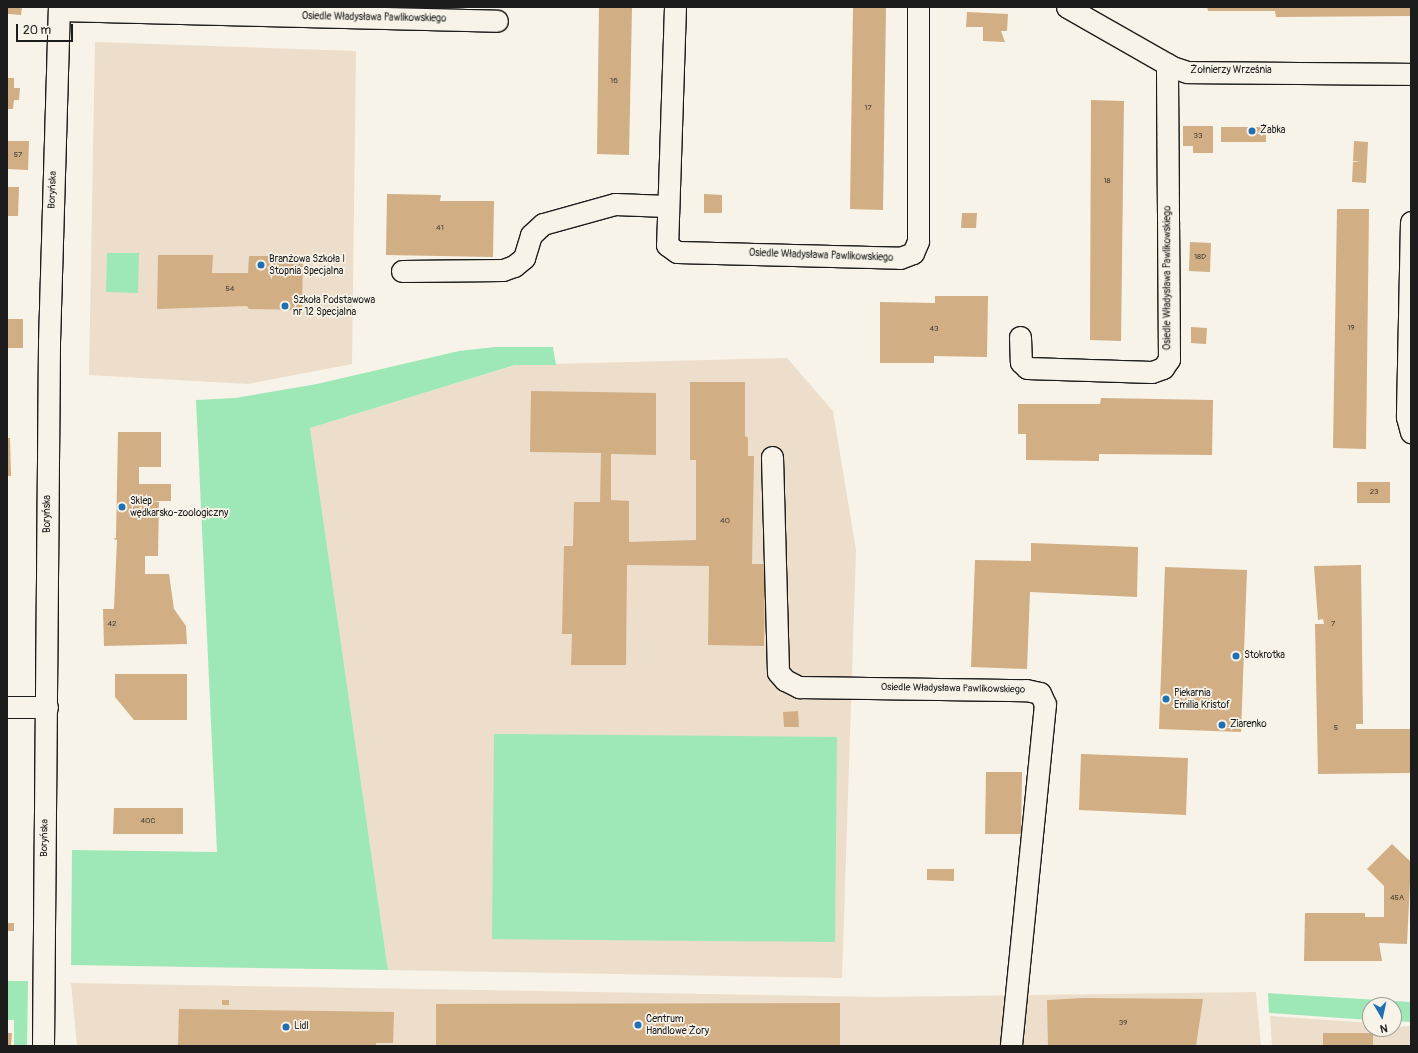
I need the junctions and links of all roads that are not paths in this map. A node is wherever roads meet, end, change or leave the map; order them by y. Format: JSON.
{"nodes":[{"id":1,"x":675,"y":7,"type":"edge"},
{"id":2,"x":918,"y":7,"type":"edge"},
{"id":3,"x":1067,"y":7,"type":"edge"},
{"id":4,"x":59,"y":9,"type":"edge"},
{"id":5,"x":498,"y":21,"type":"dead end"},
{"id":6,"x":1167,"y":64,"type":"junction"},
{"id":7,"x":1411,"y":74,"type":"edge"},
{"id":8,"x":667,"y":206,"type":"junction"},
{"id":9,"x":1411,"y":222,"type":"edge"},
{"id":10,"x":402,"y":271,"type":"dead end"},
{"id":11,"x":1020,"y":337,"type":"dead end"},
{"id":12,"x":1411,"y":432,"type":"edge"},
{"id":13,"x":772,"y":457,"type":"dead end"},
{"id":14,"x":7,"y":707,"type":"edge"},
{"id":15,"x":47,"y":707,"type":"junction"},
{"id":16,"x":43,"y":1046,"type":"edge"},
{"id":17,"x":1011,"y":1046,"type":"edge"}],
"edges":[{"from":1,"to":8,"type":"street","name":"Osiedle Władysława Pawlikowskiego"},
{"from":2,"to":8,"type":"street","name":"Osiedle Władysława Pawlikowskiego"},
{"from":3,"to":6,"type":"street","name":"Żołnierzy Września"},
{"from":4,"to":5,"type":"street","name":"Osiedle Władysława Pawlikowskiego"},
{"from":4,"to":15,"type":"street","name":"Boryńska"},
{"from":6,"to":7,"type":"street","name":"Żołnierzy Września"},
{"from":6,"to":11,"type":"street","name":"Osiedle Władysława Pawlikowskiego"},
{"from":8,"to":10,"type":"street"},
{"from":9,"to":12,"type":"street"},
{"from":13,"to":17,"type":"street","name":"Osiedle Władysława Pawlikowskiego"},
{"from":14,"to":15,"type":"street"},
{"from":15,"to":16,"type":"street","name":"Boryńska"}]}
